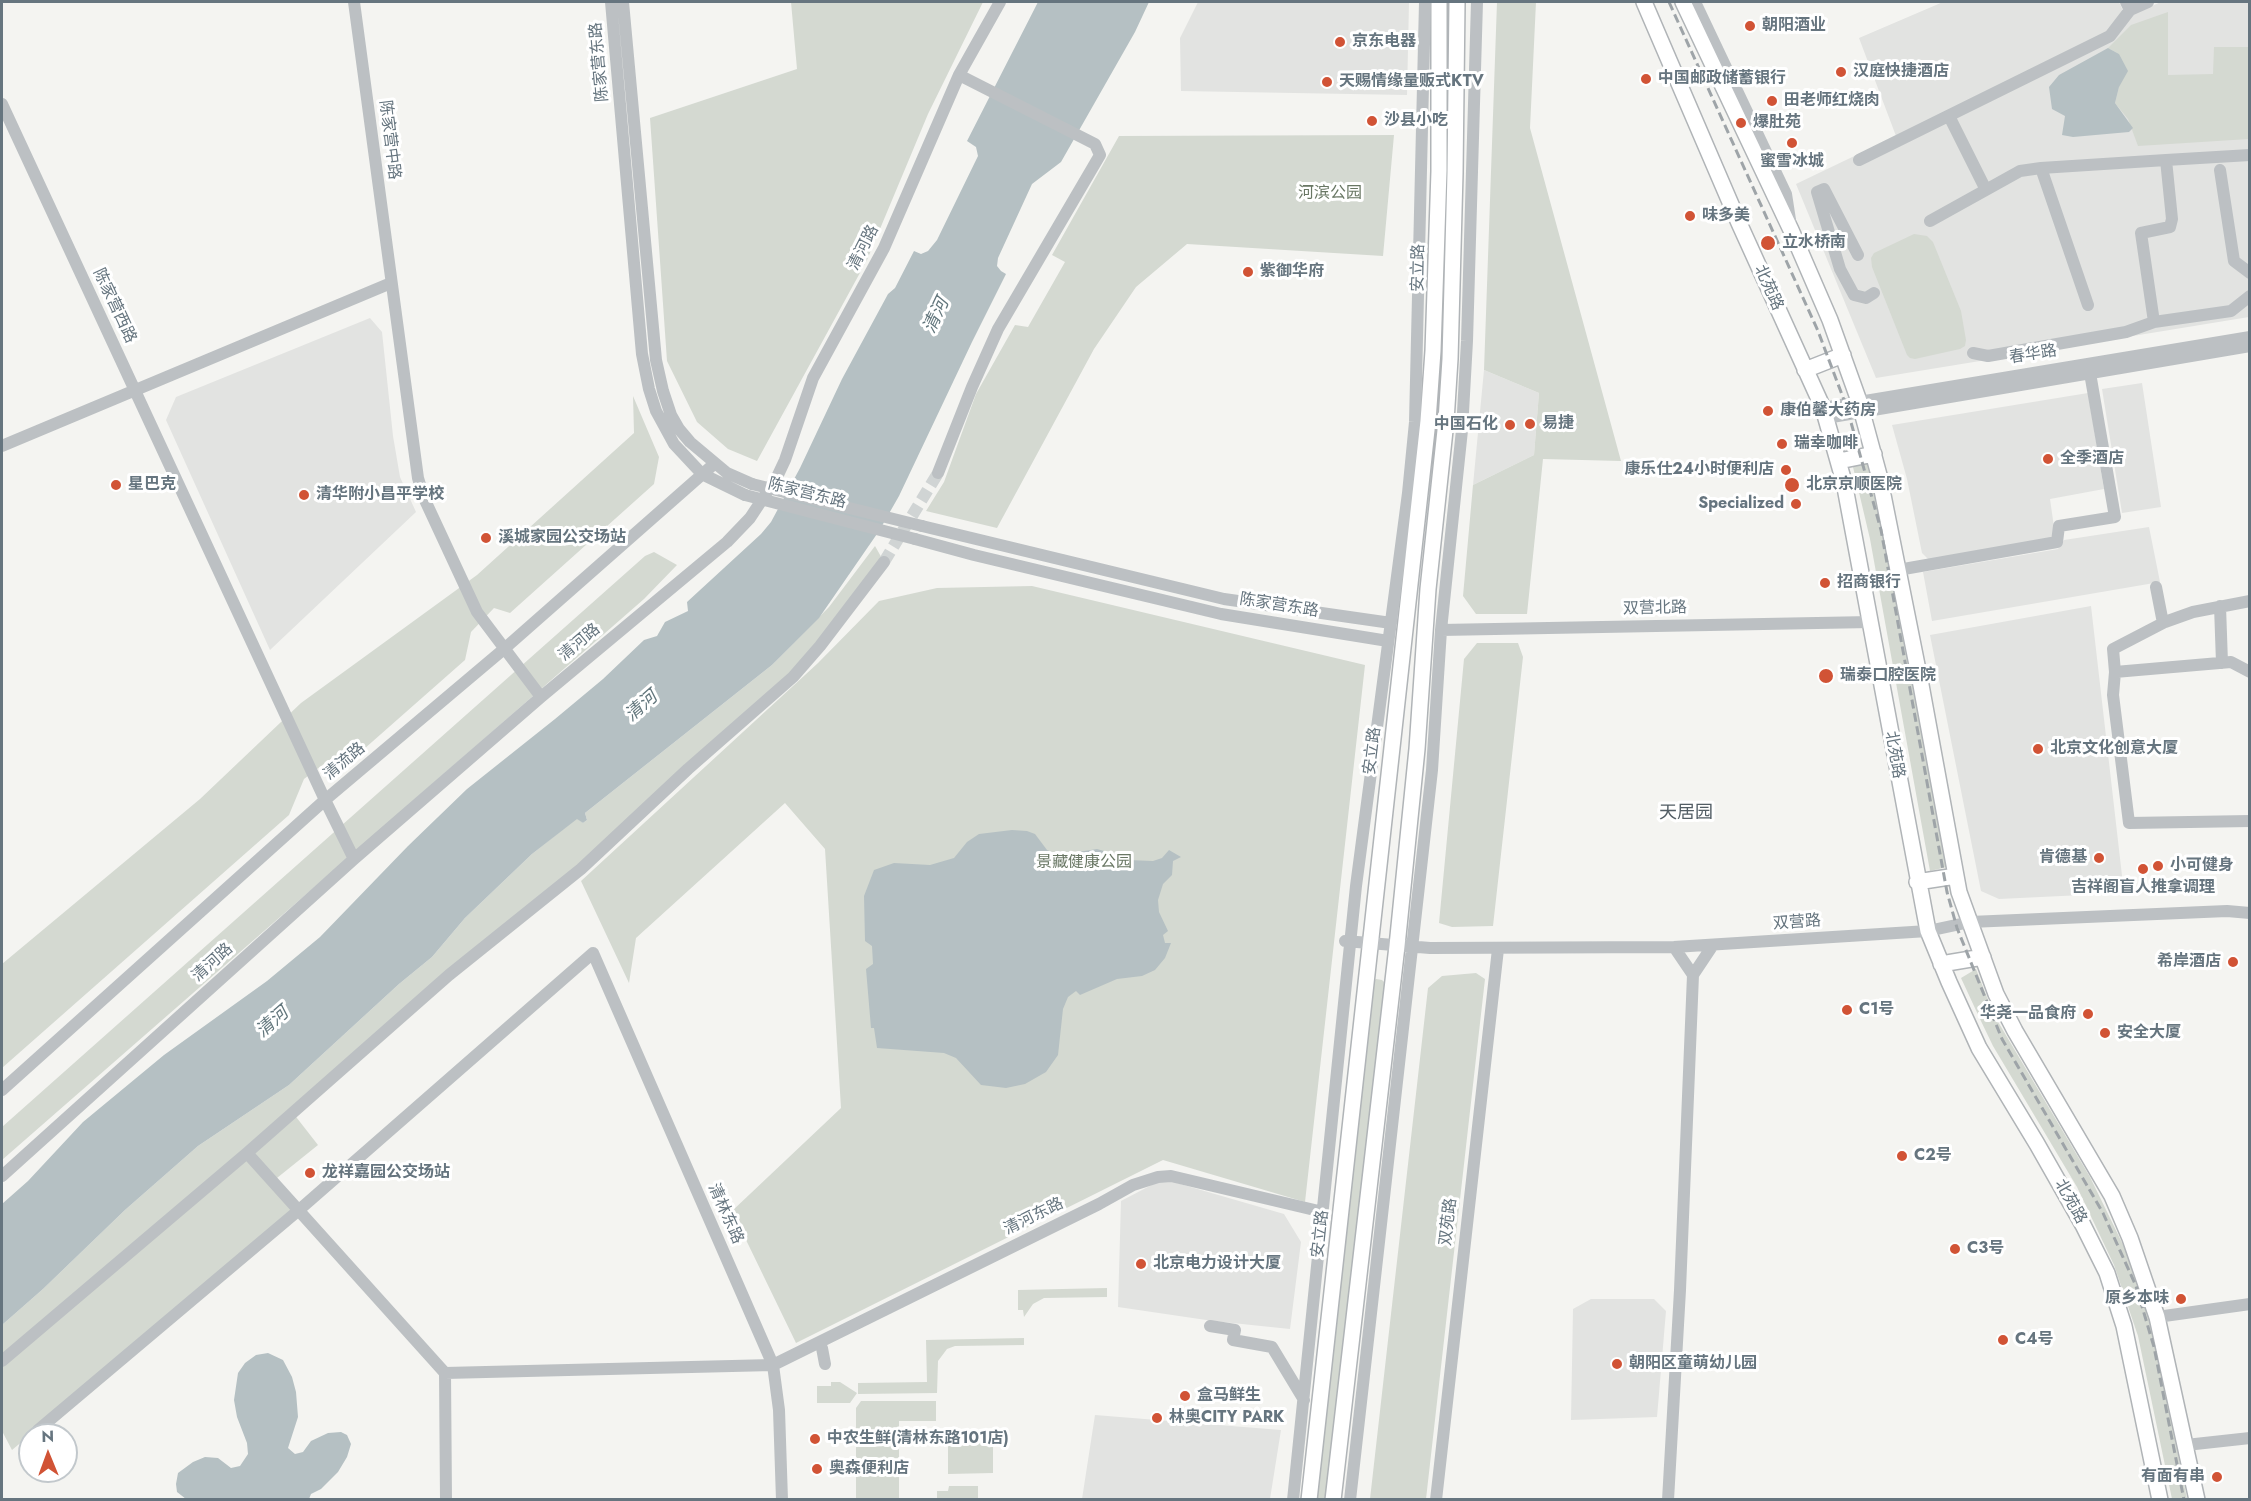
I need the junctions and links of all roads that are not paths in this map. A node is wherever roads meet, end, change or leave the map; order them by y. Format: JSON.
{"nodes":[{"id":1,"x":354,"y":2,"type":"edge"},
{"id":2,"x":611,"y":2,"type":"edge"},
{"id":3,"x":623,"y":2,"type":"edge"},
{"id":4,"x":1000,"y":2,"type":"edge"},
{"id":5,"x":1425,"y":2,"type":"edge"},
{"id":6,"x":1439,"y":2,"type":"edge"},
{"id":7,"x":1457,"y":2,"type":"edge"},
{"id":8,"x":1477,"y":2,"type":"edge"},
{"id":9,"x":1644,"y":2,"type":"edge"},
{"id":10,"x":1683,"y":2,"type":"edge"},
{"id":11,"x":1695,"y":2,"type":"edge"},
{"id":12,"x":2148,"y":2,"type":"edge"},
{"id":13,"x":2128,"y":6,"type":"edge"},
{"id":14,"x":959,"y":75,"type":"junction"},
{"id":15,"x":2,"y":104,"type":"edge"},
{"id":16,"x":1949,"y":116,"type":"junction"},
{"id":17,"x":2250,"y":155,"type":"edge"},
{"id":18,"x":2234,"y":156,"type":"junction"},
{"id":19,"x":2205,"y":158,"type":"junction"},
{"id":20,"x":1859,"y":160,"type":"dead end"},
{"id":21,"x":2166,"y":160,"type":"junction"},
{"id":22,"x":2041,"y":168,"type":"junction"},
{"id":23,"x":2220,"y":170,"type":"junction"},
{"id":24,"x":1986,"y":190,"type":"junction"},
{"id":25,"x":1930,"y":221,"type":"dead end"},
{"id":26,"x":1791,"y":230,"type":"junction"},
{"id":27,"x":1858,"y":255,"type":"dead end"},
{"id":28,"x":2250,"y":273,"type":"edge"},
{"id":29,"x":391,"y":283,"type":"junction"},
{"id":30,"x":1874,"y":293,"type":"dead end"},
{"id":31,"x":2250,"y":296,"type":"edge"},
{"id":32,"x":2088,"y":305,"type":"dead end"},
{"id":33,"x":2154,"y":322,"type":"junction"},
{"id":34,"x":2250,"y":336,"type":"edge"},
{"id":35,"x":2250,"y":346,"type":"edge"},
{"id":36,"x":1973,"y":353,"type":"dead end"},
{"id":37,"x":1843,"y":355,"type":"junction"},
{"id":38,"x":1805,"y":370,"type":"junction"},
{"id":39,"x":2090,"y":373,"type":"junction"},
{"id":40,"x":135,"y":390,"type":"junction"},
{"id":41,"x":1861,"y":406,"type":"junction"},
{"id":42,"x":1824,"y":413,"type":"junction"},
{"id":43,"x":2,"y":446,"type":"edge"},
{"id":44,"x":1874,"y":454,"type":"junction"},
{"id":45,"x":1839,"y":461,"type":"junction"},
{"id":46,"x":714,"y":464,"type":"junction"},
{"id":47,"x":938,"y":473,"type":"tunnel mouth"},
{"id":48,"x":702,"y":474,"type":"junction"},
{"id":49,"x":884,"y":562,"type":"tunnel mouth"},
{"id":50,"x":1898,"y":570,"type":"junction"},
{"id":51,"x":2156,"y":587,"type":"dead end"},
{"id":52,"x":2250,"y":600,"type":"edge"},
{"id":53,"x":2220,"y":606,"type":"junction"},
{"id":54,"x":1871,"y":622,"type":"junction"},
{"id":55,"x":1391,"y":623,"type":"junction"},
{"id":56,"x":2163,"y":623,"type":"junction"},
{"id":57,"x":1441,"y":630,"type":"junction"},
{"id":58,"x":1388,"y":641,"type":"junction"},
{"id":59,"x":504,"y":649,"type":"junction"},
{"id":60,"x":2222,"y":663,"type":"junction"},
{"id":61,"x":2115,"y":672,"type":"junction"},
{"id":62,"x":2250,"y":672,"type":"edge"},
{"id":63,"x":541,"y":697,"type":"junction"},
{"id":64,"x":325,"y":800,"type":"junction"},
{"id":65,"x":2250,"y":821,"type":"edge"},
{"id":66,"x":354,"y":859,"type":"junction"},
{"id":67,"x":1956,"y":876,"type":"junction"},
{"id":68,"x":1917,"y":882,"type":"junction"},
{"id":69,"x":2250,"y":913,"type":"edge"},
{"id":70,"x":1970,"y":922,"type":"junction"},
{"id":71,"x":1928,"y":931,"type":"junction"},
{"id":72,"x":1348,"y":942,"type":"junction"},
{"id":73,"x":1369,"y":944,"type":"junction"},
{"id":74,"x":1713,"y":945,"type":"junction"},
{"id":75,"x":1397,"y":946,"type":"junction"},
{"id":76,"x":1674,"y":947,"type":"junction"},
{"id":77,"x":1413,"y":948,"type":"junction"},
{"id":78,"x":1498,"y":949,"type":"junction"},
{"id":79,"x":1983,"y":957,"type":"junction"},
{"id":80,"x":1941,"y":964,"type":"junction"},
{"id":81,"x":1693,"y":975,"type":"junction"},
{"id":82,"x":2,"y":1090,"type":"edge"},
{"id":83,"x":247,"y":1153,"type":"junction"},
{"id":84,"x":2,"y":1176,"type":"edge"},
{"id":85,"x":299,"y":1210,"type":"junction"},
{"id":86,"x":1323,"y":1212,"type":"junction"},
{"id":87,"x":2250,"y":1304,"type":"edge"},
{"id":88,"x":2157,"y":1317,"type":"junction"},
{"id":89,"x":1210,"y":1326,"type":"dead end"},
{"id":90,"x":822,"y":1348,"type":"dead end"},
{"id":91,"x":2,"y":1362,"type":"edge"},
{"id":92,"x":825,"y":1364,"type":"dead end"},
{"id":93,"x":774,"y":1365,"type":"junction"},
{"id":94,"x":445,"y":1373,"type":"junction"},
{"id":95,"x":1304,"y":1400,"type":"junction"},
{"id":96,"x":46,"y":1423,"type":"edge"},
{"id":97,"x":2250,"y":1438,"type":"edge"},
{"id":98,"x":2186,"y":1445,"type":"junction"},
{"id":99,"x":446,"y":1500,"type":"edge"},
{"id":100,"x":782,"y":1500,"type":"edge"},
{"id":101,"x":1293,"y":1500,"type":"edge"},
{"id":102,"x":1309,"y":1500,"type":"edge"},
{"id":103,"x":1333,"y":1500,"type":"edge"},
{"id":104,"x":1350,"y":1500,"type":"edge"},
{"id":105,"x":1436,"y":1500,"type":"edge"},
{"id":106,"x":1668,"y":1500,"type":"edge"},
{"id":107,"x":2160,"y":1500,"type":"edge"},
{"id":108,"x":2198,"y":1500,"type":"edge"}],
"edges":[{"from":1,"to":29,"type":"street","name":"陈家营中路"},
{"from":2,"to":48,"type":"street","name":"陈家营东路"},
{"from":3,"to":46,"type":"street","name":"陈家营东路"},
{"from":4,"to":14,"type":"street","name":"清河路"},
{"from":5,"to":55,"type":"street","name":"安立路"},
{"from":6,"to":73,"type":"main road","name":"安立路"},
{"from":7,"to":75,"type":"main road","name":"安立路"},
{"from":8,"to":57,"type":"street"},
{"from":9,"to":38,"type":"main road","name":"北苑路"},
{"from":10,"to":26,"type":"main road"},
{"from":11,"to":26,"type":"street"},
{"from":12,"to":13,"type":"street"},
{"from":13,"to":16,"type":"street"},
{"from":14,"to":47,"type":"street"},
{"from":14,"to":63,"type":"street","name":"清河路"},
{"from":15,"to":40,"type":"street","name":"陈家营西路"},
{"from":16,"to":20,"type":"street"},
{"from":16,"to":24,"type":"street"},
{"from":17,"to":18,"type":"street"},
{"from":18,"to":19,"type":"street"},
{"from":18,"to":23,"type":"street"},
{"from":19,"to":21,"type":"street"},
{"from":19,"to":23,"type":"street"},
{"from":21,"to":22,"type":"street"},
{"from":21,"to":33,"type":"street"},
{"from":22,"to":24,"type":"street"},
{"from":22,"to":32,"type":"street"},
{"from":23,"to":28,"type":"street"},
{"from":24,"to":25,"type":"street"},
{"from":26,"to":37,"type":"main road"},
{"from":27,"to":30,"type":"street"},
{"from":29,"to":40,"type":"street"},
{"from":29,"to":59,"type":"street","name":"陈家营中路"},
{"from":31,"to":33,"type":"street"},
{"from":33,"to":36,"type":"street"},
{"from":34,"to":41,"type":"street","name":"春华路"},
{"from":35,"to":39,"type":"street","name":"春华路"},
{"from":37,"to":38,"type":"main road"},
{"from":37,"to":41,"type":"main road"},
{"from":38,"to":42,"type":"main road","name":"北苑路"},
{"from":39,"to":41,"type":"street","name":"春华路"},
{"from":39,"to":50,"type":"street"},
{"from":40,"to":43,"type":"street"},
{"from":40,"to":64,"type":"street","name":"陈家营西路"},
{"from":41,"to":42,"type":"street","name":"春华路"},
{"from":41,"to":44,"type":"main road"},
{"from":42,"to":45,"type":"main road","name":"北苑路"},
{"from":44,"to":45,"type":"main road"},
{"from":44,"to":50,"type":"main road"},
{"from":45,"to":54,"type":"main road","name":"北苑路"},
{"from":46,"to":48,"type":"street","name":"清流路"},
{"from":46,"to":55,"type":"street","name":"陈家营东路","bridge":true},
{"from":48,"to":58,"type":"street","name":"陈家营东路","bridge":true},
{"from":48,"to":59,"type":"street","name":"清流路"},
{"from":49,"to":83,"type":"street"},
{"from":50,"to":67,"type":"main road"},
{"from":51,"to":56,"type":"street"},
{"from":52,"to":53,"type":"street"},
{"from":53,"to":56,"type":"street"},
{"from":53,"to":60,"type":"street"},
{"from":54,"to":57,"type":"street","name":"双营北路"},
{"from":54,"to":68,"type":"main road","name":"北苑路"},
{"from":55,"to":58,"type":"street","name":"安立路"},
{"from":56,"to":61,"type":"street"},
{"from":57,"to":77,"type":"street"},
{"from":58,"to":72,"type":"street","name":"安立路"},
{"from":59,"to":63,"type":"street","name":"陈家营中路"},
{"from":59,"to":64,"type":"street","name":"清流路"},
{"from":60,"to":61,"type":"street"},
{"from":60,"to":62,"type":"street"},
{"from":61,"to":65,"type":"street"},
{"from":63,"to":66,"type":"street","name":"清河路"},
{"from":64,"to":66,"type":"street","name":"陈家营西路"},
{"from":64,"to":82,"type":"street","name":"清流路"},
{"from":66,"to":84,"type":"street","name":"清河路"},
{"from":67,"to":68,"type":"main road"},
{"from":67,"to":70,"type":"main road"},
{"from":68,"to":71,"type":"main road","name":"北苑路"},
{"from":69,"to":70,"type":"street","name":"双营路"},
{"from":70,"to":71,"type":"street","name":"双营路"},
{"from":70,"to":79,"type":"main road"},
{"from":71,"to":74,"type":"street","name":"双营路"},
{"from":71,"to":80,"type":"main road","name":"北苑路"},
{"from":72,"to":73,"type":"street","name":"双营路"},
{"from":72,"to":86,"type":"street","name":"安立路"},
{"from":73,"to":75,"type":"street","name":"双营路"},
{"from":73,"to":102,"type":"main road","name":"安立路"},
{"from":74,"to":76,"type":"street","name":"双营路"},
{"from":74,"to":81,"type":"street"},
{"from":75,"to":77,"type":"street","name":"双营路"},
{"from":75,"to":103,"type":"main road","name":"安立路"},
{"from":76,"to":78,"type":"street","name":"双营路"},
{"from":76,"to":81,"type":"street"},
{"from":77,"to":78,"type":"street","name":"双营路"},
{"from":77,"to":104,"type":"street"},
{"from":78,"to":105,"type":"street","name":"双苑路"},
{"from":79,"to":80,"type":"main road"},
{"from":79,"to":88,"type":"main road"},
{"from":80,"to":107,"type":"main road","name":"北苑路"},
{"from":81,"to":106,"type":"street"},
{"from":83,"to":85,"type":"street"},
{"from":83,"to":91,"type":"street"},
{"from":85,"to":93,"type":"street","name":"清林东路"},
{"from":85,"to":94,"type":"street"},
{"from":85,"to":96,"type":"street"},
{"from":86,"to":93,"type":"street","name":"清河东路"},
{"from":86,"to":95,"type":"street","name":"安立路"},
{"from":87,"to":88,"type":"street"},
{"from":88,"to":98,"type":"main road"},
{"from":89,"to":95,"type":"street"},
{"from":90,"to":92,"type":"street"},
{"from":93,"to":94,"type":"street"},
{"from":93,"to":100,"type":"street","name":"清林东路"},
{"from":94,"to":99,"type":"street"},
{"from":95,"to":101,"type":"street","name":"安立路"},
{"from":97,"to":98,"type":"street"},
{"from":98,"to":108,"type":"main road"}]}
